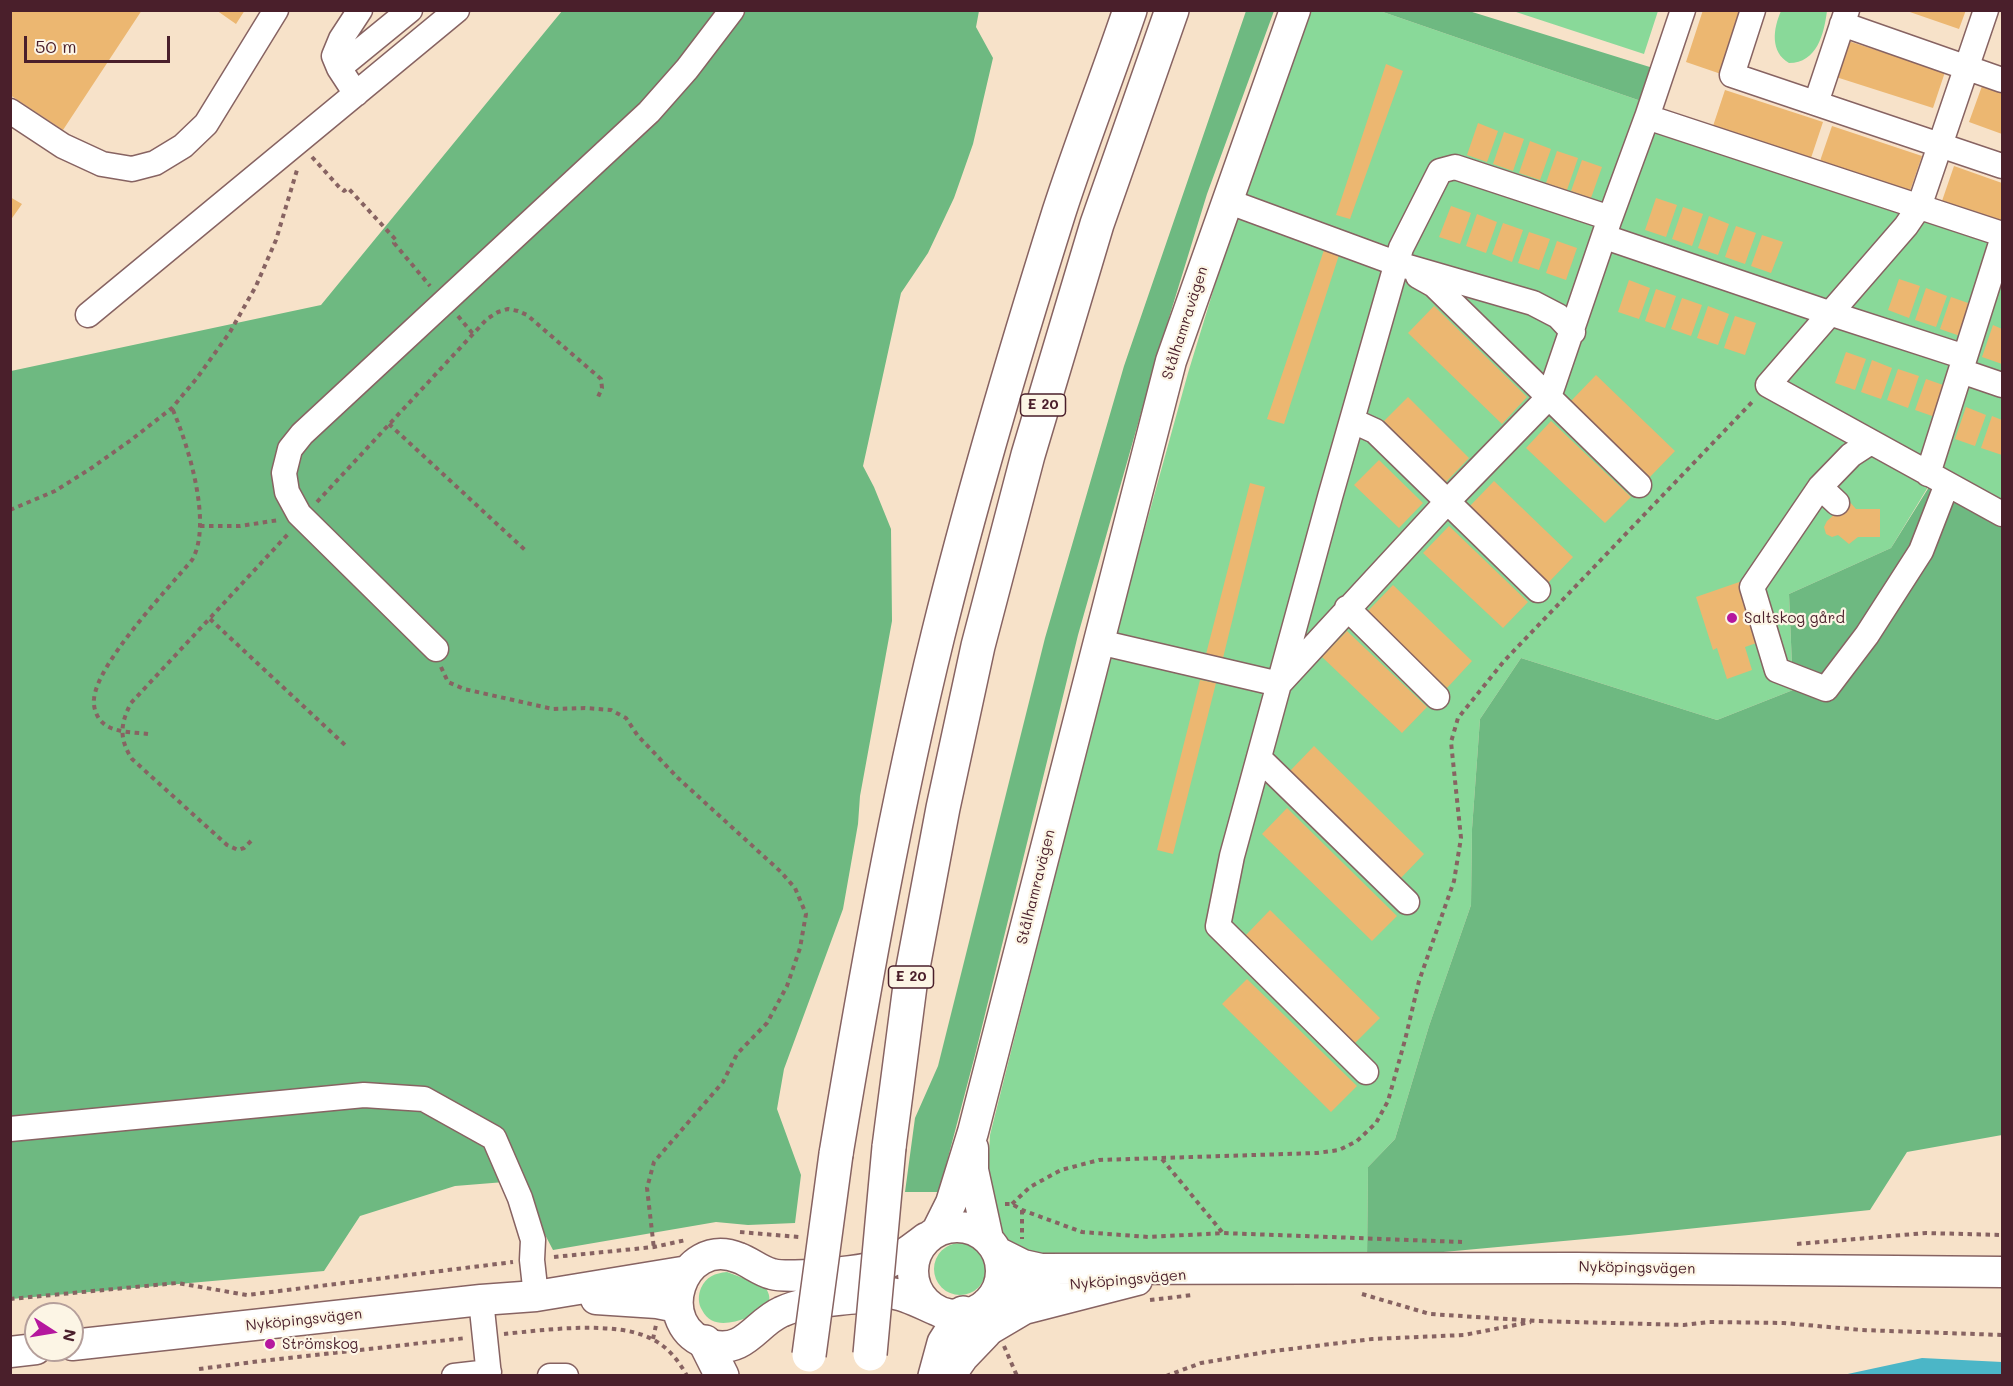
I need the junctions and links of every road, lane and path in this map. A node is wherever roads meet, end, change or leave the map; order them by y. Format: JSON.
{"nodes":[{"id":1,"x":276,"y":10,"type":"edge"},
{"id":2,"x":360,"y":10,"type":"edge"},
{"id":3,"x":410,"y":10,"type":"edge"},
{"id":4,"x":457,"y":10,"type":"edge"},
{"id":5,"x":732,"y":10,"type":"edge"},
{"id":6,"x":1130,"y":10,"type":"edge"},
{"id":7,"x":1172,"y":10,"type":"edge"},
{"id":8,"x":1295,"y":10,"type":"edge"},
{"id":9,"x":1683,"y":10,"type":"edge"},
{"id":10,"x":1753,"y":10,"type":"edge"},
{"id":11,"x":1986,"y":10,"type":"edge"},
{"id":12,"x":1844,"y":17,"type":"edge"},
{"id":13,"x":1967,"y":67,"type":"junction"},
{"id":14,"x":339,"y":68,"type":"junction"},
{"id":15,"x":2002,"y":80,"type":"edge"},
{"id":16,"x":356,"y":94,"type":"junction"},
{"id":17,"x":1815,"y":103,"type":"junction"},
{"id":18,"x":10,"y":111,"type":"edge"},
{"id":19,"x":1647,"y":117,"type":"junction"},
{"id":20,"x":1940,"y":145,"type":"junction"},
{"id":21,"x":309,"y":147,"type":"junction"},
{"id":22,"x":2002,"y":166,"type":"edge"},
{"id":23,"x":1227,"y":201,"type":"junction"},
{"id":24,"x":1919,"y":207,"type":"junction"},
{"id":25,"x":1607,"y":228,"type":"junction"},
{"id":26,"x":2002,"y":234,"type":"edge"},
{"id":27,"x":2002,"y":240,"type":"edge"},
{"id":28,"x":1398,"y":264,"type":"junction"},
{"id":29,"x":423,"y":279,"type":"dead end"},
{"id":30,"x":1829,"y":313,"type":"junction"},
{"id":31,"x":88,"y":315,"type":"dead end"},
{"id":32,"x":465,"y":325,"type":"dead end"},
{"id":33,"x":1573,"y":332,"type":"junction"},
{"id":34,"x":473,"y":334,"type":"junction"},
{"id":35,"x":1963,"y":364,"type":"junction"},
{"id":36,"x":2002,"y":385,"type":"edge"},
{"id":37,"x":1768,"y":386,"type":"junction"},
{"id":38,"x":598,"y":397,"type":"dead end"},
{"id":39,"x":1549,"y":398,"type":"junction"},
{"id":40,"x":172,"y":408,"type":"junction"},
{"id":41,"x":1353,"y":421,"type":"junction"},
{"id":42,"x":389,"y":424,"type":"junction"},
{"id":43,"x":1871,"y":442,"type":"junction"},
{"id":44,"x":1937,"y":479,"type":"junction"},
{"id":45,"x":1639,"y":485,"type":"dead end"},
{"id":46,"x":1447,"y":502,"type":"junction"},
{"id":47,"x":10,"y":510,"type":"edge"},
{"id":48,"x":2002,"y":514,"type":"edge"},
{"id":49,"x":286,"y":515,"type":"junction"},
{"id":50,"x":200,"y":526,"type":"junction"},
{"id":51,"x":525,"y":550,"type":"dead end"},
{"id":52,"x":1538,"y":590,"type":"dead end"},
{"id":53,"x":1347,"y":608,"type":"junction"},
{"id":54,"x":210,"y":619,"type":"junction"},
{"id":55,"x":1099,"y":642,"type":"junction"},
{"id":56,"x":436,"y":649,"type":"joint"},
{"id":57,"x":1279,"y":684,"type":"junction"},
{"id":58,"x":1437,"y":697,"type":"dead end"},
{"id":59,"x":121,"y":730,"type":"junction"},
{"id":60,"x":148,"y":734,"type":"dead end"},
{"id":61,"x":345,"y":745,"type":"dead end"},
{"id":62,"x":1258,"y":758,"type":"junction"},
{"id":63,"x":251,"y":842,"type":"dead end"},
{"id":64,"x":1407,"y":902,"type":"dead end"},
{"id":65,"x":1366,"y":1072,"type":"dead end"},
{"id":66,"x":10,"y":1129,"type":"edge"},
{"id":67,"x":973,"y":1132,"type":"junction"},
{"id":68,"x":1162,"y":1159,"type":"junction"},
{"id":69,"x":1011,"y":1204,"type":"dead end"},
{"id":70,"x":1022,"y":1210,"type":"dead end"},
{"id":71,"x":1222,"y":1233,"type":"junction"},
{"id":72,"x":932,"y":1234,"type":"junction"},
{"id":73,"x":2002,"y":1235,"type":"edge"},
{"id":74,"x":1465,"y":1242,"type":"dead end"},
{"id":75,"x":992,"y":1245,"type":"junction"},
{"id":76,"x":1788,"y":1245,"type":"dead end"},
{"id":77,"x":532,"y":1260,"type":"junction"},
{"id":78,"x":1271,"y":1267,"type":"junction"},
{"id":79,"x":688,"y":1270,"type":"junction"},
{"id":80,"x":2002,"y":1272,"type":"edge"},
{"id":81,"x":1144,"y":1290,"type":"junction"},
{"id":82,"x":1352,"y":1291,"type":"dead end"},
{"id":83,"x":1203,"y":1294,"type":"dead end"},
{"id":84,"x":536,"y":1296,"type":"junction"},
{"id":85,"x":10,"y":1299,"type":"edge"},
{"id":86,"x":482,"y":1300,"type":"junction"},
{"id":87,"x":677,"y":1307,"type":"junction"},
{"id":88,"x":974,"y":1320,"type":"junction"},
{"id":89,"x":1538,"y":1321,"type":"junction"},
{"id":90,"x":2002,"y":1335,"type":"edge"},
{"id":91,"x":485,"y":1336,"type":"junction"},
{"id":92,"x":705,"y":1342,"type":"junction"},
{"id":93,"x":84,"y":1344,"type":"edge"},
{"id":94,"x":808,"y":1365,"type":"edge"},
{"id":95,"x":870,"y":1365,"type":"edge"},
{"id":96,"x":199,"y":1370,"type":"dead end"},
{"id":97,"x":489,"y":1374,"type":"edge"},
{"id":98,"x":454,"y":1376,"type":"edge"},
{"id":99,"x":550,"y":1376,"type":"edge"},
{"id":100,"x":566,"y":1376,"type":"edge"},
{"id":101,"x":687,"y":1376,"type":"edge"},
{"id":102,"x":722,"y":1376,"type":"edge"},
{"id":103,"x":935,"y":1376,"type":"edge"},
{"id":104,"x":948,"y":1376,"type":"edge"},
{"id":105,"x":1017,"y":1376,"type":"edge"},
{"id":106,"x":1166,"y":1376,"type":"edge"}],
"edges":[{"from":1,"to":18,"type":"street"},
{"from":2,"to":14,"type":"street"},
{"from":3,"to":14,"type":"street"},
{"from":4,"to":16,"type":"street"},
{"from":5,"to":49,"type":"street"},
{"from":6,"to":94,"type":"highway","number":"E 20","bridge":true},
{"from":7,"to":95,"type":"highway","number":"E 20","bridge":true},
{"from":8,"to":23,"type":"main road","name":"Stålhamravägen"},
{"from":9,"to":19,"type":"street"},
{"from":10,"to":17,"type":"street"},
{"from":11,"to":13,"type":"street"},
{"from":12,"to":13,"type":"street"},
{"from":12,"to":17,"type":"street"},
{"from":13,"to":15,"type":"street"},
{"from":13,"to":20,"type":"street"},
{"from":14,"to":16,"type":"street"},
{"from":16,"to":21,"type":"street"},
{"from":17,"to":20,"type":"street"},
{"from":19,"to":24,"type":"street"},
{"from":19,"to":25,"type":"street"},
{"from":20,"to":22,"type":"street"},
{"from":20,"to":24,"type":"street"},
{"from":21,"to":29,"type":"path"},
{"from":21,"to":31,"type":"street"},
{"from":21,"to":40,"type":"path"},
{"from":23,"to":28,"type":"street"},
{"from":23,"to":55,"type":"main road","name":"Stålhamravägen"},
{"from":24,"to":26,"type":"street"},
{"from":24,"to":30,"type":"street"},
{"from":25,"to":28,"type":"street"},
{"from":25,"to":30,"type":"street"},
{"from":25,"to":33,"type":"street"},
{"from":27,"to":35,"type":"street"},
{"from":28,"to":33,"type":"street"},
{"from":28,"to":39,"type":"street"},
{"from":28,"to":41,"type":"street"},
{"from":30,"to":35,"type":"street"},
{"from":30,"to":37,"type":"street"},
{"from":32,"to":34,"type":"path"},
{"from":33,"to":39,"type":"street"},
{"from":34,"to":38,"type":"path"},
{"from":34,"to":42,"type":"path"},
{"from":35,"to":36,"type":"street"},
{"from":35,"to":44,"type":"street"},
{"from":37,"to":43,"type":"street"},
{"from":37,"to":68,"type":"path"},
{"from":39,"to":45,"type":"street"},
{"from":39,"to":46,"type":"street"},
{"from":40,"to":47,"type":"path"},
{"from":40,"to":50,"type":"path"},
{"from":41,"to":46,"type":"street"},
{"from":41,"to":57,"type":"street"},
{"from":42,"to":49,"type":"path"},
{"from":42,"to":51,"type":"path"},
{"from":43,"to":44,"type":"street"},
{"from":43,"to":44,"type":"street"},
{"from":44,"to":48,"type":"street"},
{"from":46,"to":52,"type":"street"},
{"from":46,"to":53,"type":"street"},
{"from":49,"to":50,"type":"path"},
{"from":49,"to":54,"type":"path"},
{"from":49,"to":56,"type":"street"},
{"from":50,"to":59,"type":"path"},
{"from":53,"to":57,"type":"street"},
{"from":53,"to":58,"type":"street"},
{"from":54,"to":59,"type":"path"},
{"from":54,"to":61,"type":"path"},
{"from":55,"to":57,"type":"street"},
{"from":55,"to":67,"type":"main road","name":"Stålhamravägen"},
{"from":56,"to":77,"type":"path"},
{"from":57,"to":62,"type":"street"},
{"from":59,"to":60,"type":"path"},
{"from":59,"to":63,"type":"path"},
{"from":62,"to":64,"type":"street"},
{"from":62,"to":65,"type":"street"},
{"from":66,"to":77,"type":"street"},
{"from":67,"to":72,"type":"main road","name":"Stålhamravägen"},
{"from":67,"to":75,"type":"main road","name":"Stålhamravägen"},
{"from":68,"to":69,"type":"path"},
{"from":68,"to":71,"type":"path"},
{"from":70,"to":71,"type":"path"},
{"from":71,"to":74,"type":"path"},
{"from":72,"to":75,"type":"main road"},
{"from":72,"to":79,"type":"main road","name":"Nyköpingsvägen"},
{"from":72,"to":88,"type":"main road"},
{"from":73,"to":76,"type":"path"},
{"from":75,"to":78,"type":"main road","name":"Nyköpingsvägen"},
{"from":75,"to":88,"type":"main road"},
{"from":77,"to":84,"type":"street"},
{"from":77,"to":85,"type":"path"},
{"from":78,"to":80,"type":"main road","name":"Nyköpingsvägen"},
{"from":78,"to":81,"type":"main road","name":"Nyköpingsvägen"},
{"from":79,"to":84,"type":"main road","name":"Nyköpingsvägen"},
{"from":79,"to":87,"type":"main road"},
{"from":81,"to":83,"type":"path"},
{"from":81,"to":88,"type":"main road","name":"Nyköpingsvägen"},
{"from":82,"to":89,"type":"path"},
{"from":84,"to":86,"type":"main road","name":"Nyköpingsvägen"},
{"from":84,"to":87,"type":"main road","name":"Nyköpingsvägen"},
{"from":86,"to":91,"type":"street"},
{"from":86,"to":93,"type":"main road","name":"Nyköpingsvägen"},
{"from":87,"to":92,"type":"main road"},
{"from":88,"to":92,"type":"main road"},
{"from":88,"to":103,"type":"highway"},
{"from":88,"to":104,"type":"highway"},
{"from":88,"to":105,"type":"path"},
{"from":89,"to":90,"type":"path"},
{"from":89,"to":106,"type":"path"},
{"from":91,"to":96,"type":"path"},
{"from":91,"to":97,"type":"street"},
{"from":91,"to":101,"type":"path"},
{"from":92,"to":102,"type":"highway"},
{"from":97,"to":98,"type":"street"},
{"from":99,"to":100,"type":"street"}]}
